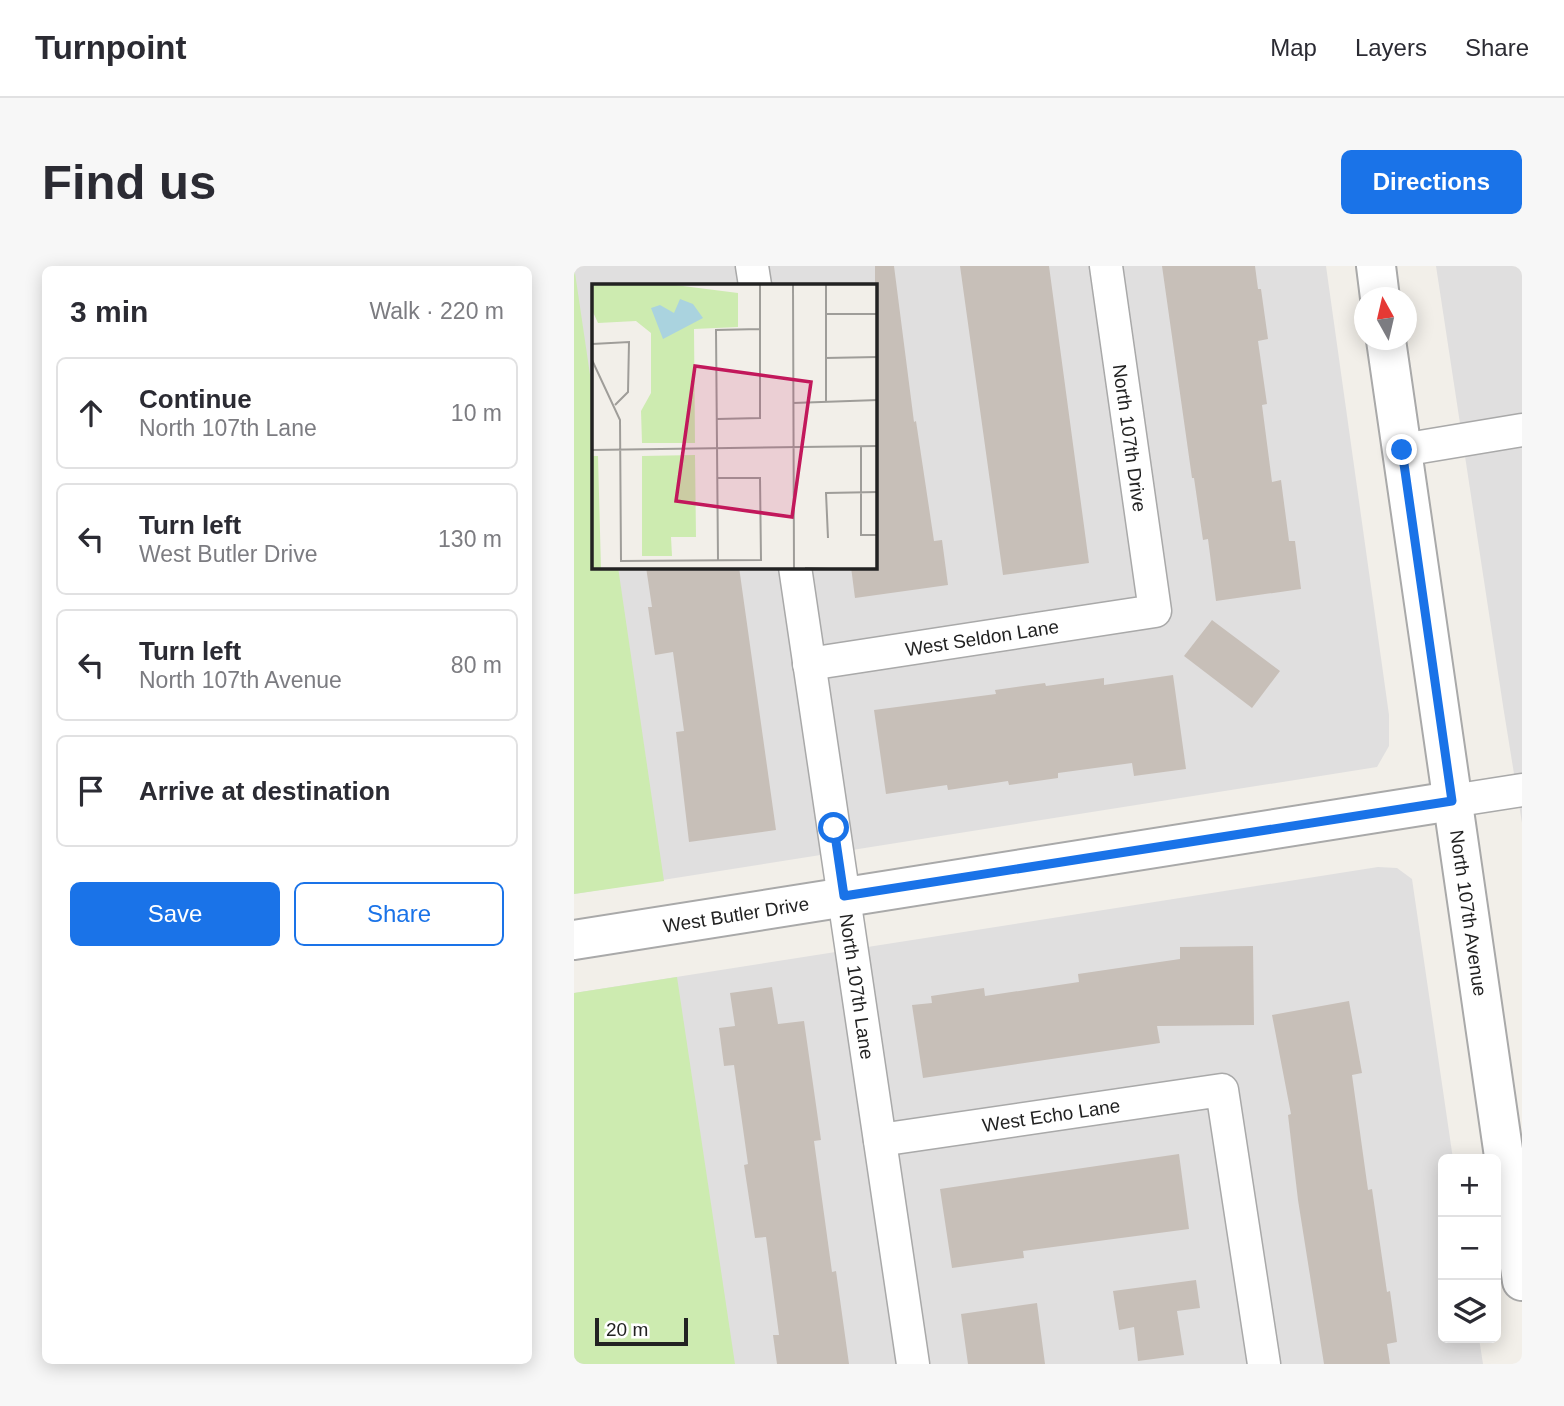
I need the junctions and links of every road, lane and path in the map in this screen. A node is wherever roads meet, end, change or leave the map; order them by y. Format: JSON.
{"nodes":[{"id":1,"x":752,"y":266,"type":"edge"},
{"id":2,"x":1106,"y":266,"type":"edge"},
{"id":3,"x":1376,"y":266,"type":"edge"},
{"id":4,"x":755,"y":284,"type":"edge"},
{"id":5,"x":1379,"y":287,"type":"edge"},
{"id":6,"x":1387,"y":350,"type":"edge"},
{"id":7,"x":1522,"y":430,"type":"edge"},
{"id":8,"x":1402,"y":450,"type":"junction"},
{"id":9,"x":795,"y":569,"type":"edge"},
{"id":10,"x":1155,"y":611,"type":"joint"},
{"id":11,"x":809,"y":663,"type":"junction"},
{"id":12,"x":1522,"y":790,"type":"edge"},
{"id":13,"x":1452,"y":801,"type":"junction"},
{"id":14,"x":844,"y":896,"type":"junction"},
{"id":15,"x":574,"y":940,"type":"edge"},
{"id":16,"x":880,"y":1140,"type":"junction"},
{"id":17,"x":1522,"y":1281,"type":"edge"},
{"id":18,"x":913,"y":1364,"type":"edge"},
{"id":19,"x":1264,"y":1364,"type":"edge"}],
"edges":[{"from":1,"to":4,"type":"street"},
{"from":2,"to":10,"type":"street","name":"North 107th Drive"},
{"from":3,"to":5,"type":"street"},
{"from":6,"to":8,"type":"street","name":"North 107th Avenue"},
{"from":7,"to":8,"type":"street"},
{"from":8,"to":13,"type":"street","name":"North 107th Avenue"},
{"from":9,"to":11,"type":"street","name":"North 107th Lane"},
{"from":10,"to":11,"type":"street","name":"West Seldon Lane"},
{"from":11,"to":14,"type":"street","name":"North 107th Lane"},
{"from":12,"to":13,"type":"street","name":"West Butler Drive"},
{"from":13,"to":14,"type":"street","name":"West Butler Drive"},
{"from":13,"to":17,"type":"street","name":"North 107th Avenue"},
{"from":14,"to":15,"type":"street","name":"West Butler Drive"},
{"from":14,"to":16,"type":"street","name":"North 107th Lane"},
{"from":16,"to":18,"type":"street","name":"North 107th Lane"},
{"from":16,"to":19,"type":"street","name":"West Echo Lane"}]}
